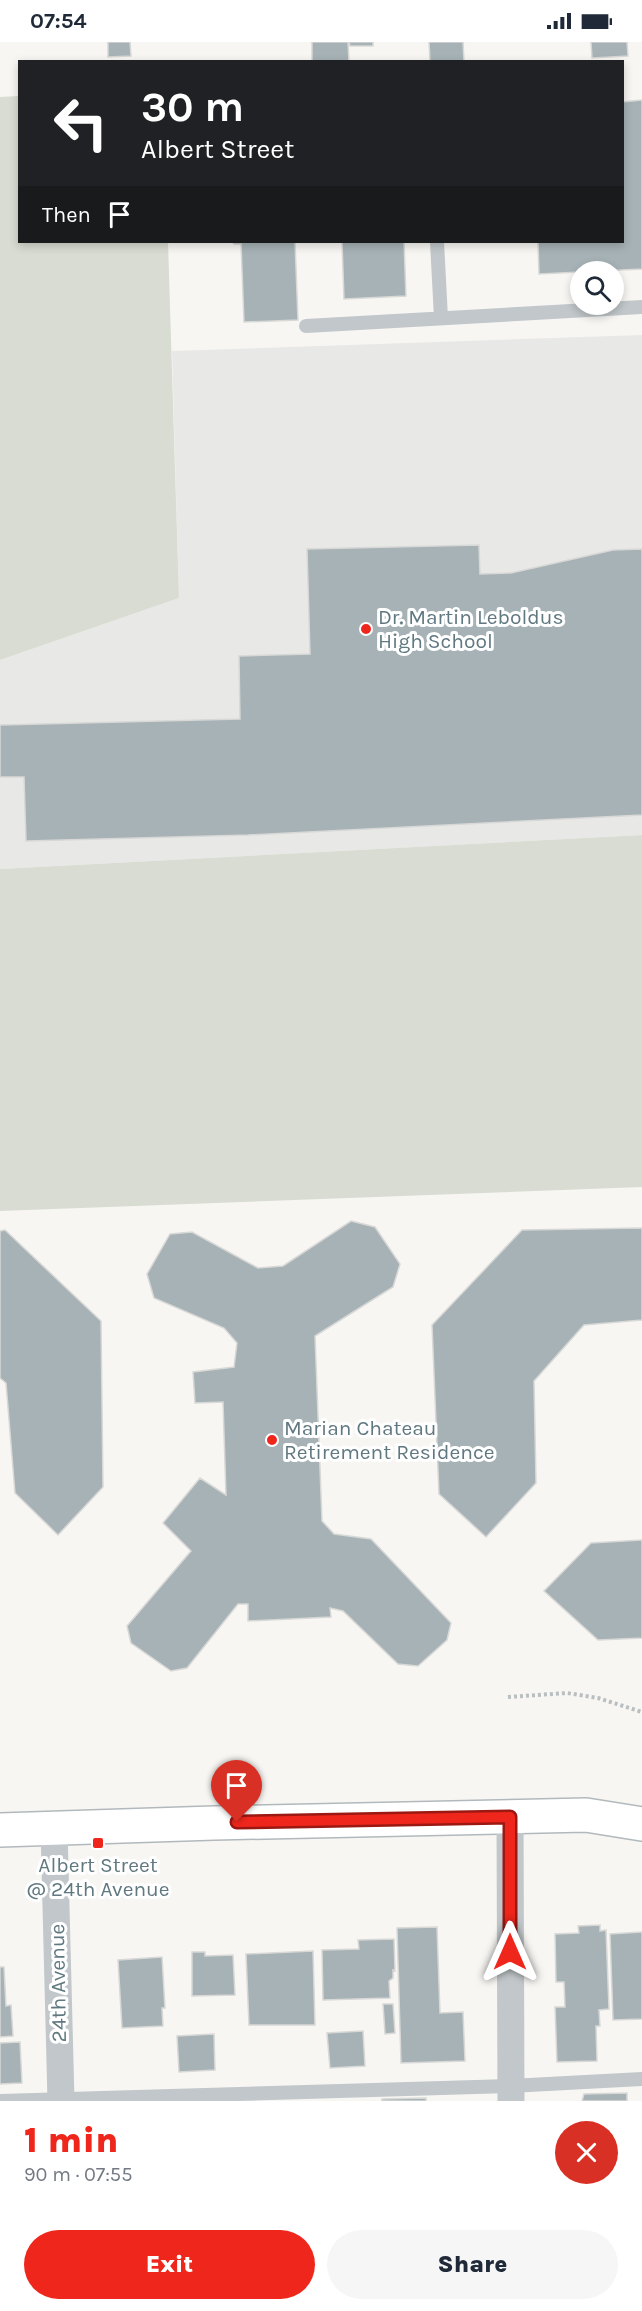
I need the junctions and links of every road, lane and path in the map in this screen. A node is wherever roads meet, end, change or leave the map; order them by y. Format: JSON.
{"nodes":[{"id":1,"x":437,"y":243,"type":"edge"},
{"id":2,"x":642,"y":306,"type":"edge"},
{"id":3,"x":441,"y":318,"type":"junction"},
{"id":4,"x":306,"y":326,"type":"dead end"},
{"id":5,"x":508,"y":1697,"type":"dead end"},
{"id":6,"x":642,"y":1712,"type":"edge"},
{"id":7,"x":642,"y":1802,"type":"edge"},
{"id":8,"x":586,"y":1815,"type":"junction"},
{"id":9,"x":510,"y":1817,"type":"junction"},
{"id":10,"x":642,"y":1824,"type":"edge"},
{"id":11,"x":54,"y":1829,"type":"junction"},
{"id":12,"x":0,"y":1830,"type":"edge"},
{"id":13,"x":642,"y":2079,"type":"edge"},
{"id":14,"x":510,"y":2093,"type":"edge"},
{"id":15,"x":286,"y":2097,"type":"edge"},
{"id":16,"x":61,"y":2100,"type":"edge"},
{"id":17,"x":0,"y":2101,"type":"edge"}],
"edges":[{"from":1,"to":3,"type":"lane"},
{"from":2,"to":3,"type":"lane"},
{"from":3,"to":4,"type":"lane"},
{"from":5,"to":6,"type":"path"},
{"from":7,"to":8,"type":"main road"},
{"from":8,"to":9,"type":"main road"},
{"from":8,"to":10,"type":"main road"},
{"from":9,"to":11,"type":"main road"},
{"from":9,"to":14,"type":"street"},
{"from":11,"to":12,"type":"main road"},
{"from":11,"to":16,"type":"street","name":"24th Avenue"},
{"from":13,"to":14,"type":"lane"},
{"from":14,"to":15,"type":"lane"},
{"from":15,"to":16,"type":"lane"},
{"from":16,"to":17,"type":"lane"}]}
